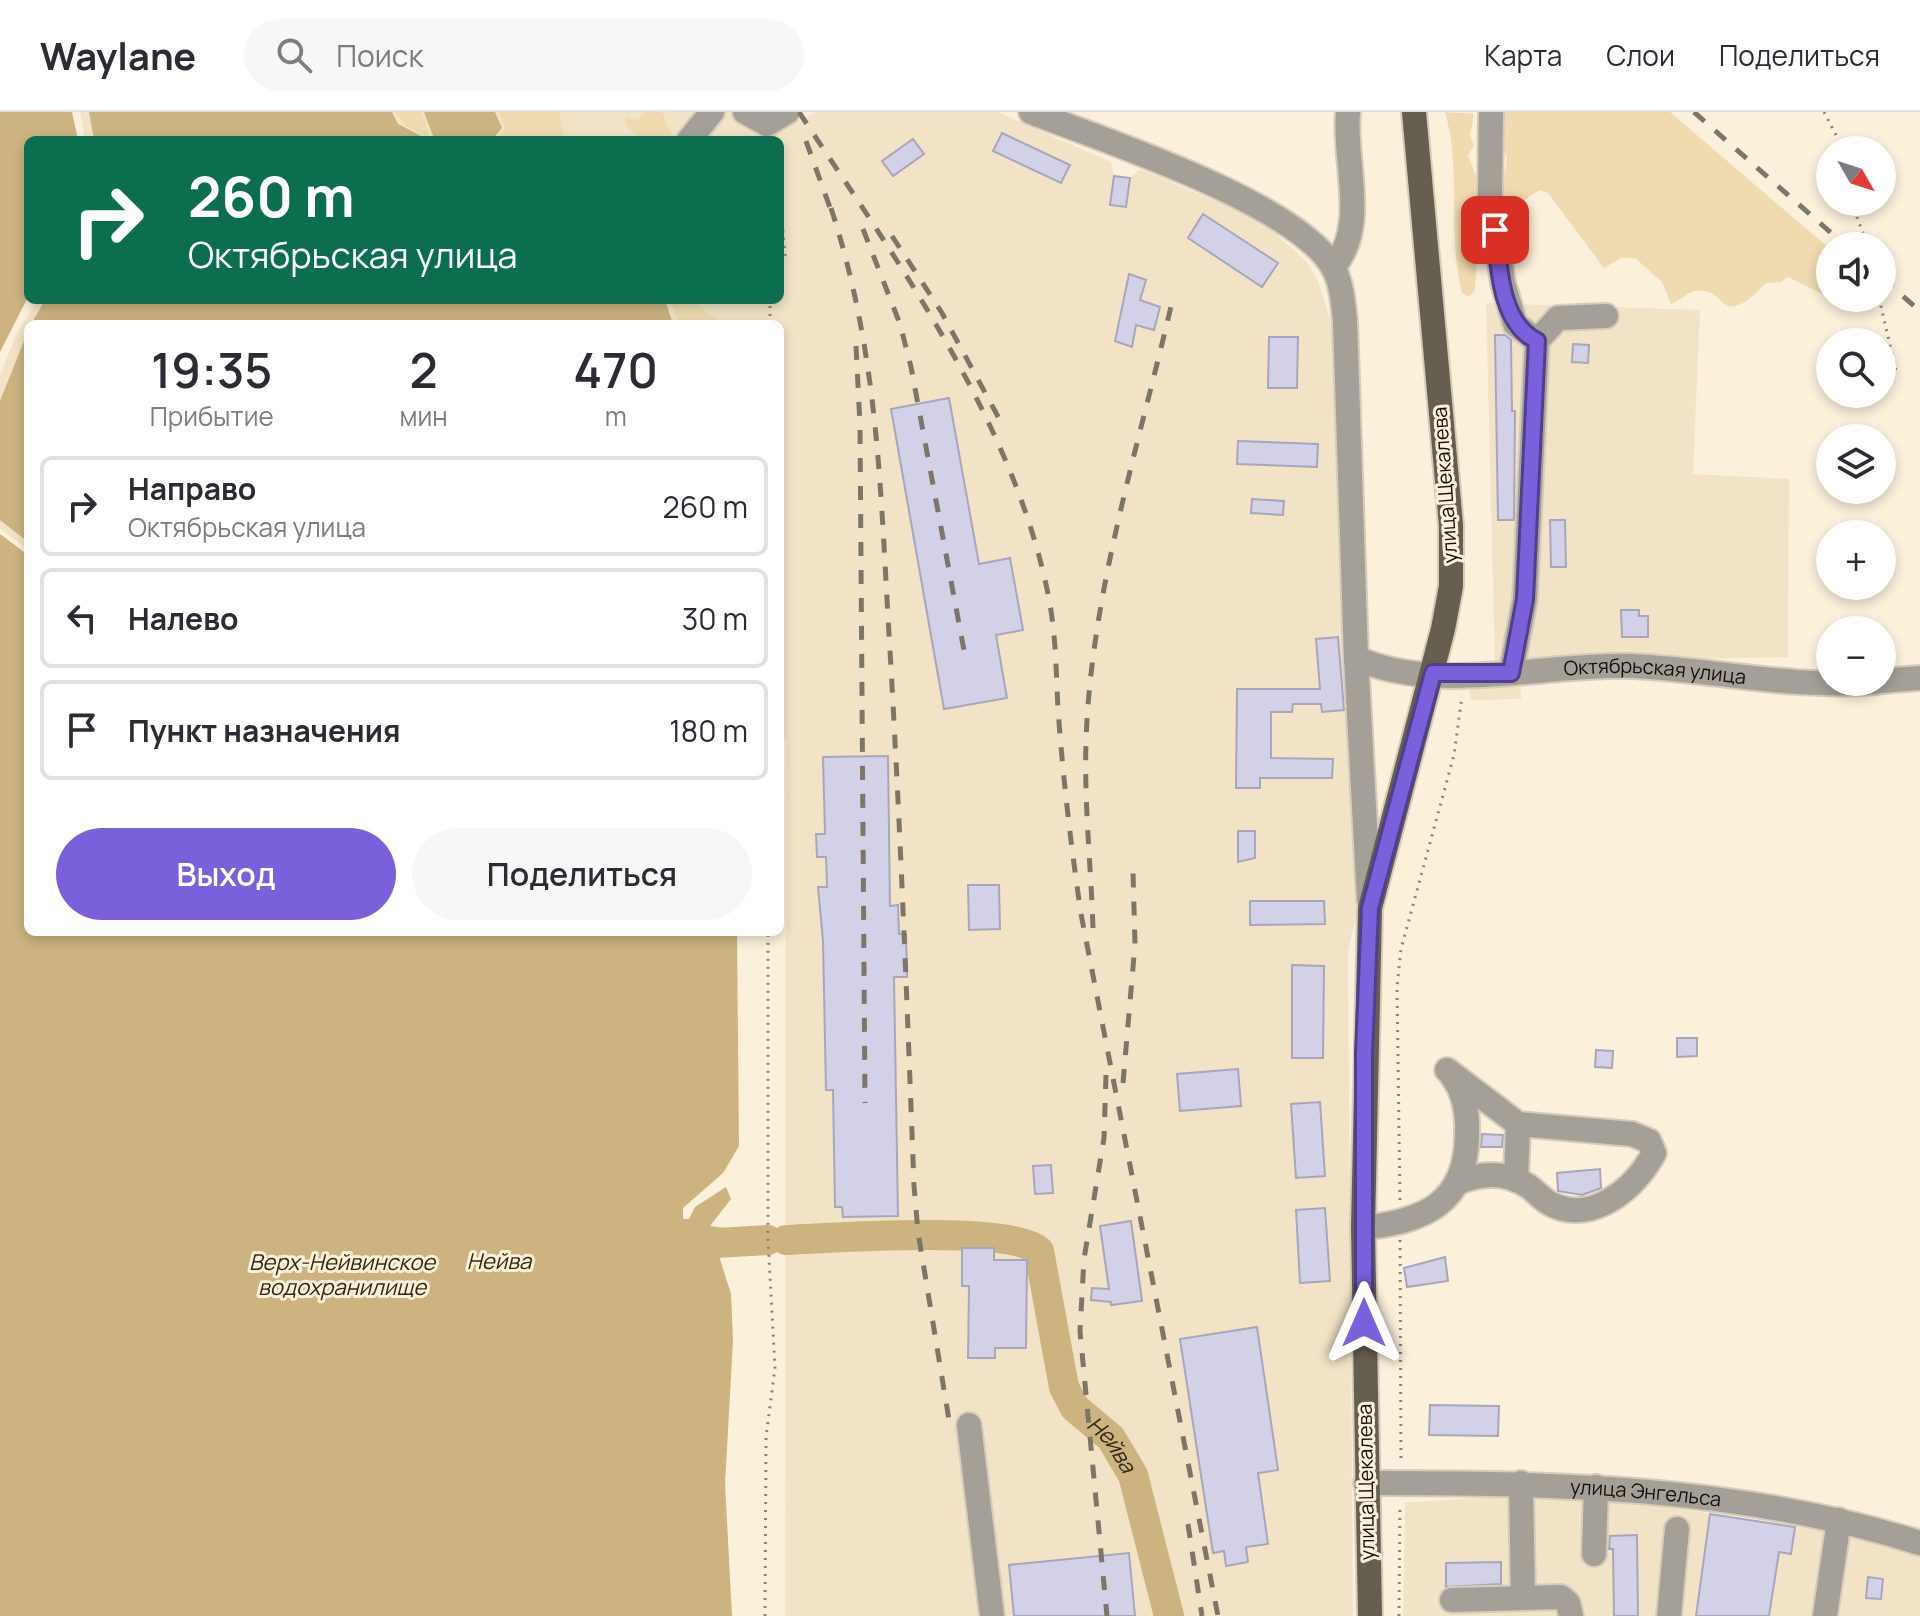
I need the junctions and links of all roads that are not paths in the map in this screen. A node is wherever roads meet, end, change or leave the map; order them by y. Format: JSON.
{"nodes":[{"id":1,"x":712,"y":112,"type":"edge"},
{"id":2,"x":745,"y":112,"type":"edge"},
{"id":3,"x":787,"y":112,"type":"edge"},
{"id":4,"x":1031,"y":112,"type":"edge"},
{"id":5,"x":1348,"y":112,"type":"edge"},
{"id":6,"x":1414,"y":112,"type":"edge"},
{"id":7,"x":1491,"y":112,"type":"edge"},
{"id":8,"x":692,"y":136,"type":"edge"},
{"id":9,"x":1333,"y":267,"type":"junction"},
{"id":10,"x":1606,"y":316,"type":"dead end"},
{"id":11,"x":1537,"y":341,"type":"junction"},
{"id":12,"x":1356,"y":658,"type":"junction"},
{"id":13,"x":1433,"y":673,"type":"junction"},
{"id":14,"x":1511,"y":673,"type":"junction"},
{"id":15,"x":1920,"y":678,"type":"edge"},
{"id":16,"x":1896,"y":680,"type":"edge"},
{"id":17,"x":1816,"y":683,"type":"edge"},
{"id":18,"x":1370,"y":908,"type":"junction"},
{"id":19,"x":1518,"y":1124,"type":"junction"},
{"id":20,"x":1516,"y":1180,"type":"junction"},
{"id":21,"x":1457,"y":1183,"type":"junction"},
{"id":22,"x":1363,"y":1228,"type":"junction"},
{"id":23,"x":969,"y":1425,"type":"dead end"},
{"id":24,"x":1366,"y":1483,"type":"junction"},
{"id":25,"x":1521,"y":1483,"type":"junction"},
{"id":26,"x":1596,"y":1487,"type":"junction"},
{"id":27,"x":1839,"y":1520,"type":"junction"},
{"id":28,"x":1677,"y":1529,"type":"dead end"},
{"id":29,"x":1920,"y":1543,"type":"edge"},
{"id":30,"x":1594,"y":1554,"type":"dead end"},
{"id":31,"x":1523,"y":1597,"type":"junction"},
{"id":32,"x":1452,"y":1600,"type":"dead end"},
{"id":33,"x":992,"y":1616,"type":"edge"},
{"id":34,"x":1370,"y":1616,"type":"edge"},
{"id":35,"x":1571,"y":1616,"type":"edge"},
{"id":36,"x":1669,"y":1616,"type":"edge"},
{"id":37,"x":1825,"y":1616,"type":"edge"}],
"edges":[{"from":1,"to":8,"type":"street"},
{"from":2,"to":3,"type":"street"},
{"from":4,"to":9,"type":"street"},
{"from":5,"to":9,"type":"street"},
{"from":6,"to":13,"type":"main road","name":"улица Щекалева"},
{"from":7,"to":11,"type":"street"},
{"from":9,"to":12,"type":"street"},
{"from":10,"to":11,"type":"street"},
{"from":11,"to":14,"type":"street"},
{"from":12,"to":13,"type":"street","name":"Октябрьская улица"},
{"from":12,"to":18,"type":"street"},
{"from":13,"to":14,"type":"street","name":"Октябрьская улица"},
{"from":13,"to":18,"type":"main road","name":"улица Щекалева"},
{"from":14,"to":17,"type":"street","name":"Октябрьская улица"},
{"from":15,"to":16,"type":"street"},
{"from":18,"to":22,"type":"main road","name":"улица Щекалева"},
{"from":19,"to":20,"type":"street"},
{"from":19,"to":20,"type":"street"},
{"from":19,"to":21,"type":"street"},
{"from":20,"to":21,"type":"street"},
{"from":21,"to":22,"type":"street"},
{"from":22,"to":24,"type":"main road","name":"улица Щекалева"},
{"from":23,"to":33,"type":"street"},
{"from":24,"to":25,"type":"street","name":"улица Энгельса"},
{"from":24,"to":34,"type":"main road","name":"улица Щекалева"},
{"from":25,"to":26,"type":"street","name":"улица Энгельса"},
{"from":25,"to":31,"type":"street"},
{"from":26,"to":27,"type":"street","name":"улица Энгельса"},
{"from":26,"to":30,"type":"street"},
{"from":27,"to":29,"type":"street","name":"улица Энгельса"},
{"from":27,"to":37,"type":"street"},
{"from":28,"to":36,"type":"street"},
{"from":31,"to":32,"type":"street"},
{"from":31,"to":35,"type":"street"}]}
